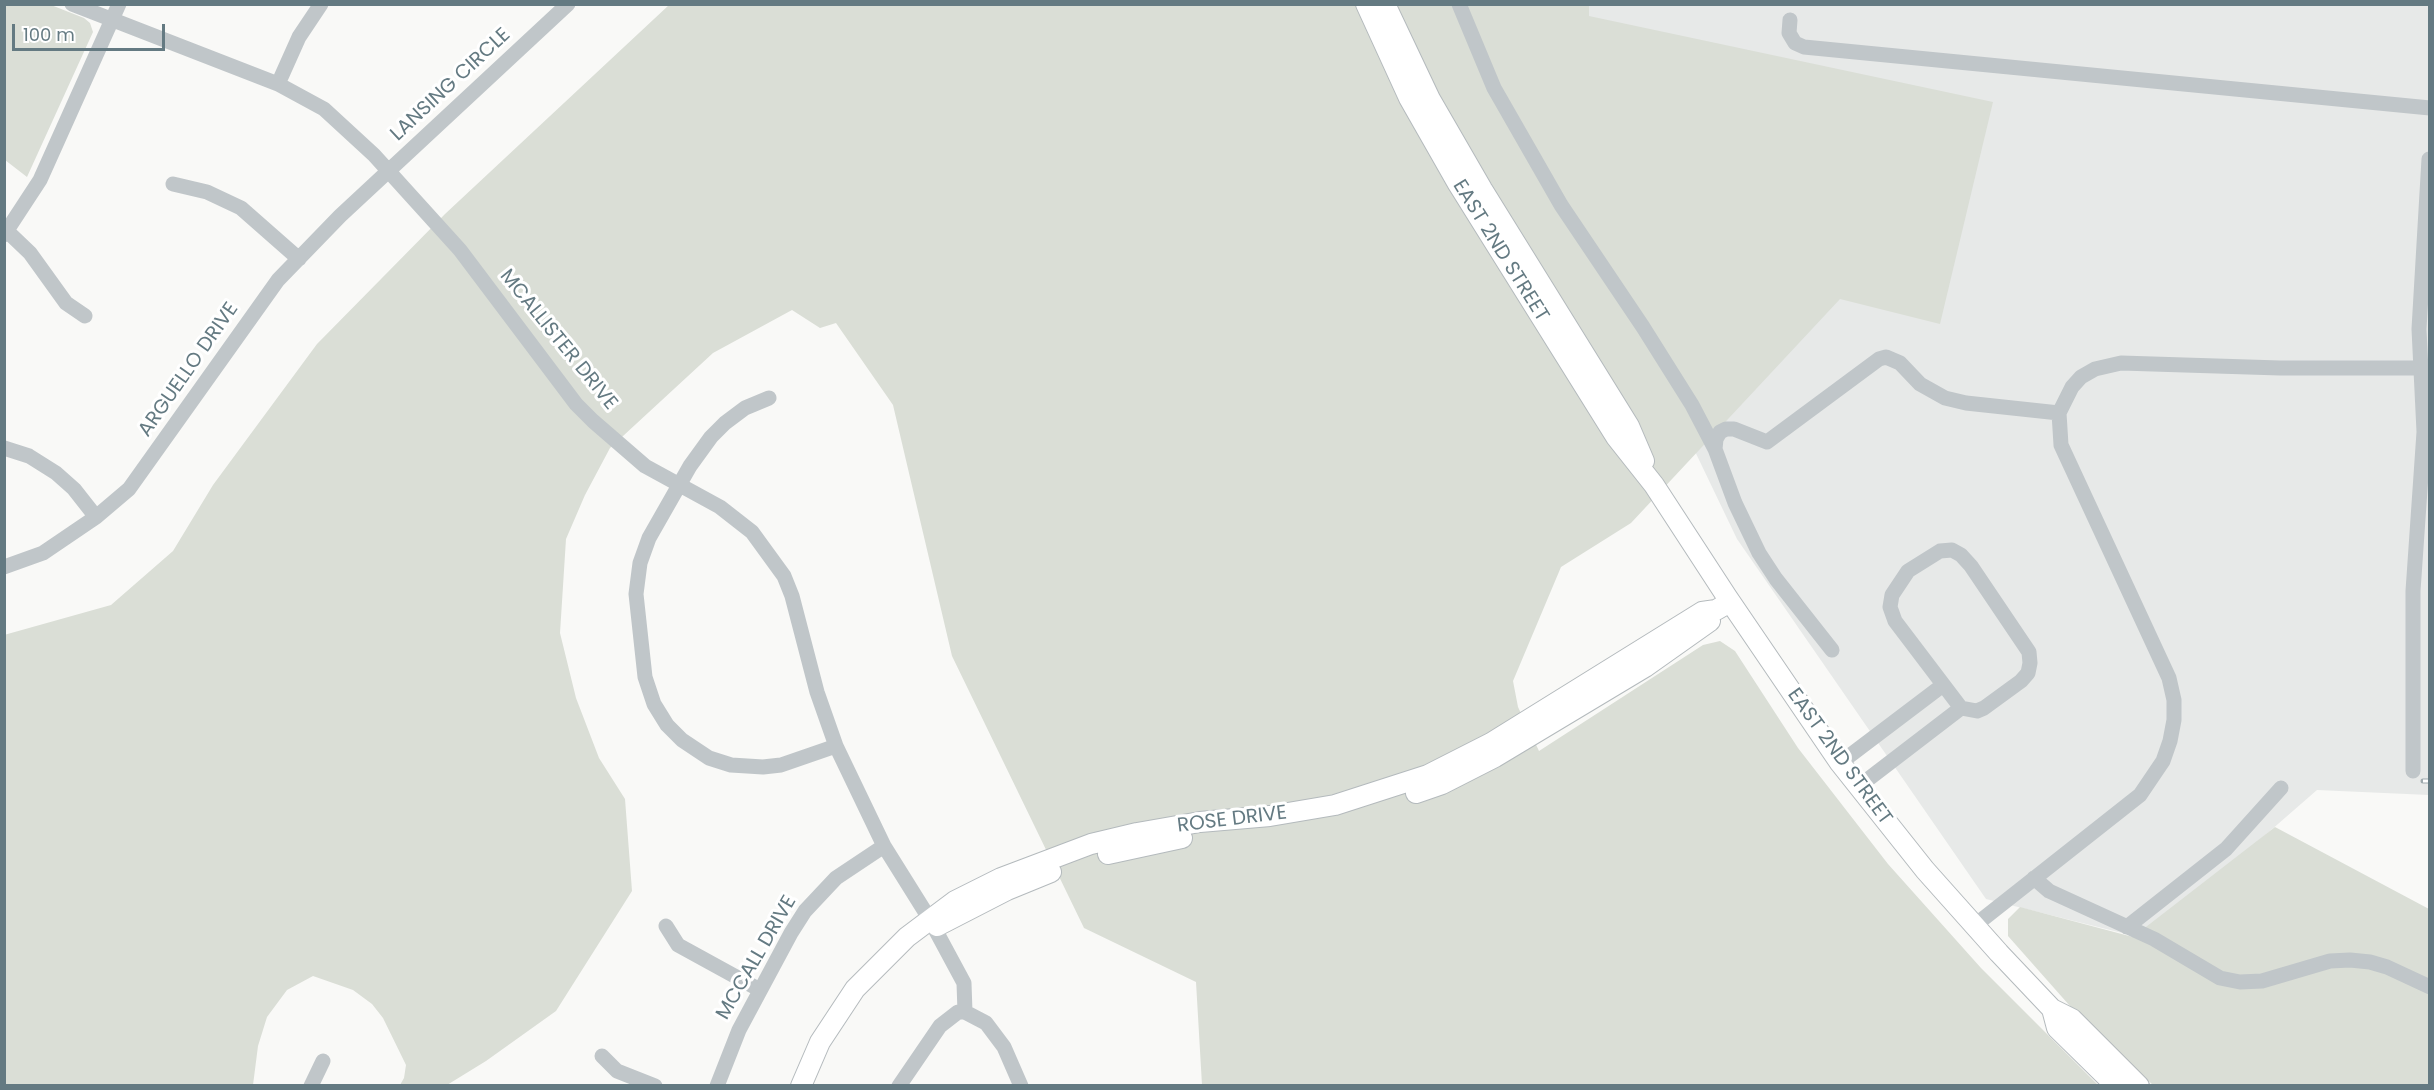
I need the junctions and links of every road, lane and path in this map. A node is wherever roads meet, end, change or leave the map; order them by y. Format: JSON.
{"nodes":[{"id":1,"x":72,"y":4,"type":"edge"},
{"id":2,"x":119,"y":4,"type":"edge"},
{"id":3,"x":321,"y":4,"type":"edge"},
{"id":4,"x":568,"y":4,"type":"edge"},
{"id":5,"x":1366,"y":4,"type":"edge"},
{"id":6,"x":1385,"y":4,"type":"edge"},
{"id":7,"x":1459,"y":4,"type":"edge"},
{"id":8,"x":111,"y":20,"type":"junction"},
{"id":9,"x":1790,"y":20,"type":"dead end"},
{"id":10,"x":278,"y":84,"type":"junction"},
{"id":11,"x":2430,"y":108,"type":"edge"},
{"id":12,"x":2428,"y":159,"type":"edge"},
{"id":13,"x":389,"y":172,"type":"junction"},
{"id":14,"x":173,"y":184,"type":"dead end"},
{"id":15,"x":6,"y":234,"type":"edge"},
{"id":16,"x":299,"y":259,"type":"junction"},
{"id":17,"x":85,"y":316,"type":"dead end"},
{"id":18,"x":2422,"y":368,"type":"junction"},
{"id":19,"x":770,"y":398,"type":"dead end"},
{"id":20,"x":2059,"y":413,"type":"junction"},
{"id":21,"x":4,"y":448,"type":"edge"},
{"id":22,"x":1715,"y":449,"type":"junction"},
{"id":23,"x":1654,"y":485,"type":"junction"},
{"id":24,"x":679,"y":486,"type":"junction"},
{"id":25,"x":96,"y":517,"type":"junction"},
{"id":26,"x":4,"y":567,"type":"edge"},
{"id":27,"x":1723,"y":606,"type":"junction"},
{"id":28,"x":1832,"y":650,"type":"dead end"},
{"id":29,"x":1943,"y":685,"type":"junction"},
{"id":30,"x":1961,"y":708,"type":"junction"},
{"id":31,"x":836,"y":746,"type":"junction"},
{"id":32,"x":1840,"y":763,"type":"junction"},
{"id":33,"x":2413,"y":771,"type":"dead end"},
{"id":34,"x":1858,"y":787,"type":"junction"},
{"id":35,"x":2281,"y":788,"type":"dead end"},
{"id":36,"x":884,"y":846,"type":"junction"},
{"id":37,"x":2034,"y":878,"type":"junction"},
{"id":38,"x":932,"y":923,"type":"junction"},
{"id":39,"x":666,"y":926,"type":"dead end"},
{"id":40,"x":1974,"y":926,"type":"junction"},
{"id":41,"x":2127,"y":927,"type":"junction"},
{"id":42,"x":2430,"y":987,"type":"edge"},
{"id":43,"x":760,"y":990,"type":"junction"},
{"id":44,"x":2052,"y":1009,"type":"junction"},
{"id":45,"x":965,"y":1012,"type":"junction"},
{"id":46,"x":602,"y":1056,"type":"dead end"},
{"id":47,"x":323,"y":1061,"type":"dead end"},
{"id":48,"x":311,"y":1086,"type":"edge"},
{"id":49,"x":656,"y":1086,"type":"edge"},
{"id":50,"x":717,"y":1086,"type":"edge"},
{"id":51,"x":801,"y":1086,"type":"edge"},
{"id":52,"x":814,"y":1086,"type":"edge"},
{"id":53,"x":899,"y":1086,"type":"edge"},
{"id":54,"x":1021,"y":1086,"type":"edge"},
{"id":55,"x":2116,"y":1086,"type":"edge"},
{"id":56,"x":2139,"y":1086,"type":"edge"}],
"edges":[{"from":1,"to":8,"type":"street","name":"MCALLISTER DRIVE"},
{"from":2,"to":8,"type":"street"},
{"from":3,"to":10,"type":"street"},
{"from":4,"to":13,"type":"street","name":"LANSING CIRCLE"},
{"from":5,"to":23,"type":"main road","name":"EAST 2ND STREET"},
{"from":6,"to":23,"type":"main road","name":"EAST 2ND STREET"},
{"from":7,"to":22,"type":"street"},
{"from":8,"to":10,"type":"street","name":"MCALLISTER DRIVE"},
{"from":8,"to":15,"type":"street"},
{"from":9,"to":11,"type":"street"},
{"from":10,"to":13,"type":"street","name":"MCALLISTER DRIVE"},
{"from":12,"to":18,"type":"street"},
{"from":13,"to":16,"type":"street","name":"ARGUELLO DRIVE"},
{"from":13,"to":24,"type":"street","name":"MCALLISTER DRIVE"},
{"from":14,"to":16,"type":"street"},
{"from":15,"to":17,"type":"street"},
{"from":16,"to":25,"type":"street","name":"ARGUELLO DRIVE"},
{"from":18,"to":20,"type":"street"},
{"from":18,"to":33,"type":"street"},
{"from":19,"to":24,"type":"street"},
{"from":20,"to":22,"type":"street"},
{"from":20,"to":37,"type":"street"},
{"from":21,"to":25,"type":"street"},
{"from":22,"to":28,"type":"street"},
{"from":23,"to":27,"type":"main road","name":"EAST 2ND STREET"},
{"from":24,"to":31,"type":"street","name":"MCALLISTER DRIVE"},
{"from":24,"to":31,"type":"street"},
{"from":25,"to":26,"type":"street","name":"ARGUELLO DRIVE"},
{"from":27,"to":32,"type":"main road","name":"EAST 2ND STREET"},
{"from":27,"to":38,"type":"main road","name":"ROSE DRIVE"},
{"from":29,"to":30,"type":"street"},
{"from":29,"to":30,"type":"street"},
{"from":29,"to":32,"type":"street"},
{"from":30,"to":34,"type":"street"},
{"from":31,"to":36,"type":"street","name":"MCALLISTER DRIVE"},
{"from":32,"to":34,"type":"main road","name":"EAST 2ND STREET"},
{"from":34,"to":40,"type":"main road","name":"EAST 2ND STREET"},
{"from":35,"to":41,"type":"street"},
{"from":36,"to":38,"type":"street","name":"MCALLISTER DRIVE"},
{"from":36,"to":43,"type":"street","name":"MCCALL DRIVE"},
{"from":37,"to":40,"type":"street"},
{"from":37,"to":41,"type":"street"},
{"from":38,"to":45,"type":"street","name":"MCALLISTER DRIVE"},
{"from":38,"to":51,"type":"main road","name":"ROSE DRIVE"},
{"from":38,"to":52,"type":"main road","name":"ROSE DRIVE"},
{"from":39,"to":43,"type":"street"},
{"from":40,"to":44,"type":"main road","name":"EAST 2ND STREET"},
{"from":41,"to":42,"type":"street"},
{"from":43,"to":50,"type":"street","name":"MCCALL DRIVE"},
{"from":44,"to":55,"type":"main road","name":"EAST 2ND STREET"},
{"from":44,"to":56,"type":"main road","name":"EAST 2ND STREET"},
{"from":45,"to":53,"type":"street"},
{"from":45,"to":54,"type":"street"},
{"from":46,"to":49,"type":"street"},
{"from":47,"to":48,"type":"street"}]}
